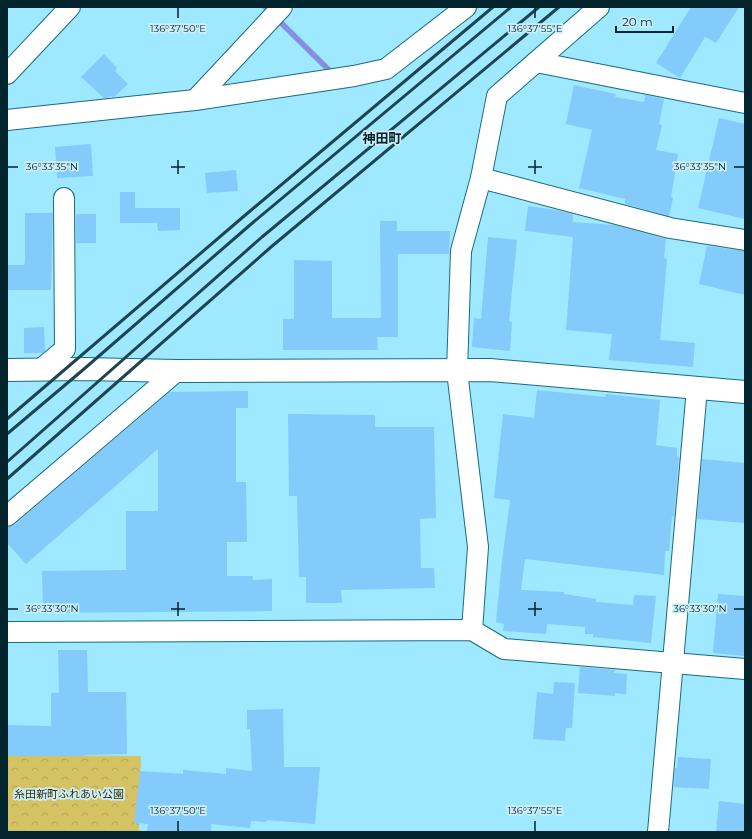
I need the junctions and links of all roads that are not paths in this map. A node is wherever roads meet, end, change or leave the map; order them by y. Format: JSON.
{"nodes":[{"id":1,"x":70,"y":7,"type":"edge"},
{"id":2,"x":466,"y":7,"type":"edge"},
{"id":3,"x":598,"y":7,"type":"edge"},
{"id":4,"x":273,"y":10,"type":"edge"},
{"id":5,"x":536,"y":62,"type":"junction"},
{"id":6,"x":7,"y":74,"type":"edge"},
{"id":7,"x":195,"y":100,"type":"junction"},
{"id":8,"x":745,"y":103,"type":"edge"},
{"id":9,"x":7,"y":120,"type":"edge"},
{"id":10,"x":481,"y":178,"type":"junction"},
{"id":11,"x":64,"y":198,"type":"dead end"},
{"id":12,"x":745,"y":240,"type":"edge"},
{"id":13,"x":7,"y":370,"type":"edge"},
{"id":14,"x":40,"y":370,"type":"junction"},
{"id":15,"x":177,"y":371,"type":"junction"},
{"id":16,"x":457,"y":371,"type":"junction"},
{"id":17,"x":697,"y":388,"type":"junction"},
{"id":18,"x":745,"y":392,"type":"edge"},
{"id":19,"x":7,"y":516,"type":"edge"},
{"id":20,"x":472,"y":630,"type":"junction"},
{"id":21,"x":7,"y":632,"type":"edge"},
{"id":22,"x":673,"y":663,"type":"junction"},
{"id":23,"x":745,"y":669,"type":"edge"},
{"id":24,"x":658,"y":832,"type":"edge"}],
"edges":[{"from":1,"to":6,"type":"street"},
{"from":2,"to":7,"type":"street"},
{"from":3,"to":5,"type":"street"},
{"from":4,"to":7,"type":"street"},
{"from":5,"to":8,"type":"street"},
{"from":5,"to":10,"type":"street"},
{"from":7,"to":9,"type":"street"},
{"from":10,"to":12,"type":"street"},
{"from":10,"to":16,"type":"street"},
{"from":11,"to":14,"type":"street"},
{"from":13,"to":14,"type":"street"},
{"from":14,"to":15,"type":"street"},
{"from":15,"to":16,"type":"street"},
{"from":15,"to":19,"type":"street"},
{"from":16,"to":17,"type":"street"},
{"from":16,"to":20,"type":"street"},
{"from":17,"to":18,"type":"street"},
{"from":17,"to":22,"type":"street"},
{"from":20,"to":21,"type":"street"},
{"from":20,"to":22,"type":"street"},
{"from":22,"to":23,"type":"street"},
{"from":22,"to":24,"type":"street"}]}
